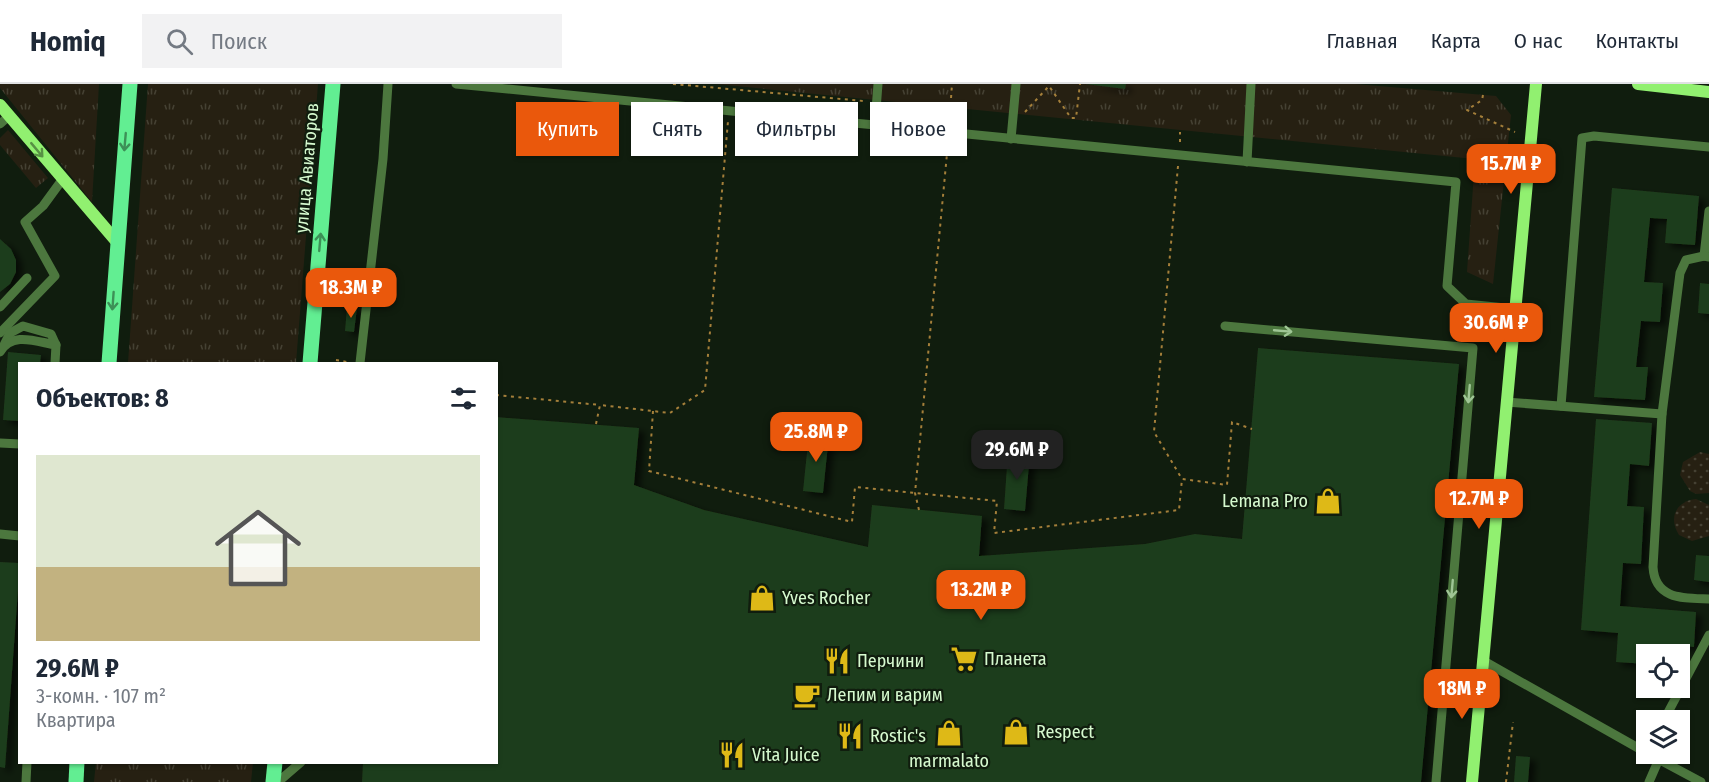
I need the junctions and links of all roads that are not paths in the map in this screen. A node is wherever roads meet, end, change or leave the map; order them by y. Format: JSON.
{"nodes":[{"id":1,"x":130,"y":84,"type":"edge"},
{"id":2,"x":333,"y":84,"type":"edge"},
{"id":3,"x":388,"y":84,"type":"edge"},
{"id":4,"x":456,"y":84,"type":"edge"},
{"id":5,"x":878,"y":84,"type":"edge"},
{"id":6,"x":1016,"y":84,"type":"edge"},
{"id":7,"x":1251,"y":84,"type":"edge"},
{"id":8,"x":1536,"y":84,"type":"edge"},
{"id":9,"x":1638,"y":84,"type":"edge"},
{"id":10,"x":534,"y":88,"type":"edge"},
{"id":11,"x":1709,"y":92,"type":"edge"},
{"id":12,"x":876,"y":102,"type":"edge"},
{"id":13,"x":0,"y":105,"type":"edge"},
{"id":14,"x":5,"y":120,"type":"edge"},
{"id":15,"x":870,"y":123,"type":"edge"},
{"id":16,"x":967,"y":136,"type":"edge"},
{"id":17,"x":1011,"y":140,"type":"junction"},
{"id":18,"x":1709,"y":147,"type":"edge"},
{"id":19,"x":1246,"y":162,"type":"junction"},
{"id":20,"x":62,"y":180,"type":"junction"},
{"id":21,"x":1709,"y":211,"type":"edge"},
{"id":22,"x":117,"y":242,"type":"junction"},
{"id":23,"x":1706,"y":256,"type":"edge"},
{"id":24,"x":27,"y":278,"type":"dead end"},
{"id":25,"x":0,"y":309,"type":"edge"},
{"id":26,"x":1515,"y":309,"type":"junction"},
{"id":27,"x":11,"y":320,"type":"junction"},
{"id":28,"x":1225,"y":326,"type":"dead end"},
{"id":29,"x":0,"y":333,"type":"edge"},
{"id":30,"x":2,"y":349,"type":"edge"},
{"id":31,"x":55,"y":362,"type":"edge"},
{"id":32,"x":109,"y":362,"type":"edge"},
{"id":33,"x":310,"y":362,"type":"edge"},
{"id":34,"x":360,"y":362,"type":"edge"},
{"id":35,"x":1506,"y":402,"type":"junction"},
{"id":36,"x":1561,"y":406,"type":"junction"},
{"id":37,"x":1662,"y":414,"type":"junction"},
{"id":38,"x":0,"y":443,"type":"edge"},
{"id":39,"x":18,"y":444,"type":"edge"},
{"id":40,"x":0,"y":534,"type":"edge"},
{"id":41,"x":18,"y":536,"type":"edge"},
{"id":42,"x":1709,"y":599,"type":"edge"},
{"id":43,"x":1709,"y":635,"type":"edge"},
{"id":44,"x":1482,"y":660,"type":"junction"},
{"id":45,"x":1669,"y":710,"type":"edge"},
{"id":46,"x":1636,"y":746,"type":"edge"},
{"id":47,"x":27,"y":764,"type":"edge"},
{"id":48,"x":77,"y":764,"type":"edge"},
{"id":49,"x":275,"y":764,"type":"edge"},
{"id":50,"x":299,"y":764,"type":"edge"},
{"id":51,"x":1657,"y":764,"type":"edge"},
{"id":52,"x":1668,"y":764,"type":"edge"},
{"id":53,"x":26,"y":782,"type":"edge"},
{"id":54,"x":76,"y":782,"type":"edge"},
{"id":55,"x":273,"y":782,"type":"edge"},
{"id":56,"x":278,"y":782,"type":"edge"},
{"id":57,"x":1436,"y":782,"type":"edge"},
{"id":58,"x":1472,"y":782,"type":"edge"},
{"id":59,"x":1649,"y":782,"type":"edge"},
{"id":60,"x":1701,"y":782,"type":"edge"}],
"edges":[{"from":1,"to":22,"type":"main road","one_way":true},
{"from":33,"to":2,"type":"main road","name":"улица Авиаторов","one_way":true},
{"from":3,"to":34,"type":"lane"},
{"from":4,"to":10,"type":"lane"},
{"from":5,"to":12,"type":"lane"},
{"from":6,"to":17,"type":"lane"},
{"from":7,"to":19,"type":"lane"},
{"from":8,"to":26,"type":"street"},
{"from":9,"to":11,"type":"street"},
{"from":10,"to":15,"type":"lane"},
{"from":13,"to":14,"type":"street"},
{"from":14,"to":20,"type":"street","one_way":true},
{"from":16,"to":17,"type":"lane"},
{"from":17,"to":19,"type":"lane"},
{"from":18,"to":36,"type":"lane"},
{"from":19,"to":26,"type":"lane"},
{"from":20,"to":22,"type":"street"},
{"from":20,"to":27,"type":"lane"},
{"from":21,"to":23,"type":"lane"},
{"from":22,"to":32,"type":"main road","one_way":true},
{"from":23,"to":37,"type":"lane"},
{"from":24,"to":25,"type":"lane"},
{"from":25,"to":27,"type":"lane"},
{"from":26,"to":35,"type":"street"},
{"from":27,"to":29,"type":"lane"},
{"from":28,"to":57,"type":"lane","one_way":true},
{"from":30,"to":31,"type":"lane"},
{"from":35,"to":36,"type":"lane"},
{"from":35,"to":44,"type":"street"},
{"from":36,"to":37,"type":"lane"},
{"from":37,"to":42,"type":"lane"},
{"from":38,"to":39,"type":"lane"},
{"from":40,"to":41,"type":"lane"},
{"from":43,"to":45,"type":"lane"},
{"from":44,"to":46,"type":"lane"},
{"from":44,"to":58,"type":"street"},
{"from":47,"to":53,"type":"lane"},
{"from":48,"to":54,"type":"main road"},
{"from":49,"to":55,"type":"main road"},
{"from":50,"to":56,"type":"lane"},
{"from":51,"to":59,"type":"lane"},
{"from":52,"to":60,"type":"lane"}]}
